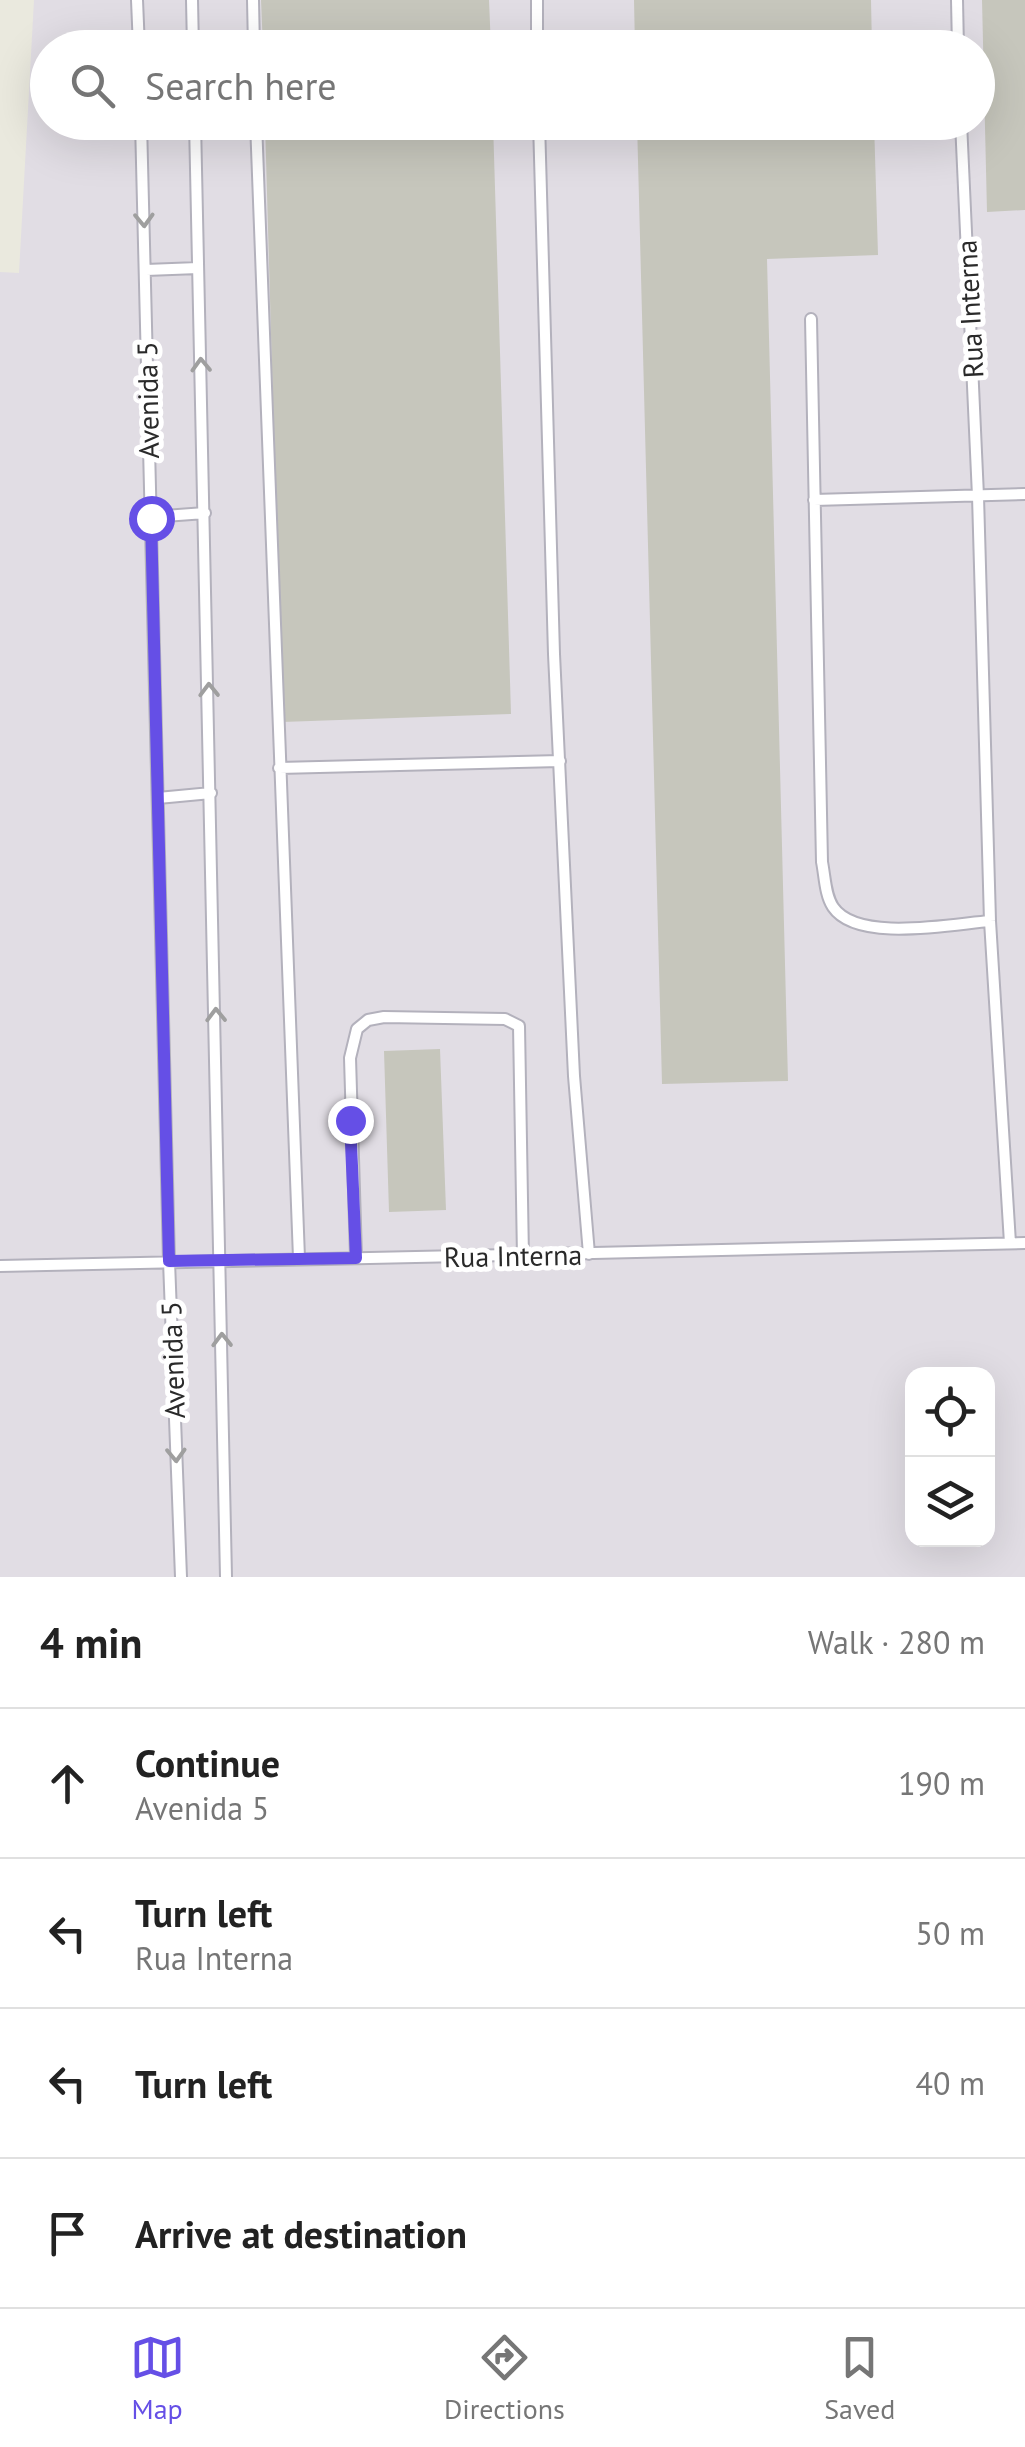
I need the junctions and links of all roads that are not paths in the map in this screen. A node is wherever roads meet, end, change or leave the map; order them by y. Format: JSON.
{"nodes":[{"id":1,"x":137,"y":0,"type":"edge"},
{"id":2,"x":192,"y":0,"type":"edge"},
{"id":3,"x":252,"y":0,"type":"edge"},
{"id":4,"x":536,"y":0,"type":"edge"},
{"id":5,"x":956,"y":0,"type":"edge"},
{"id":6,"x":138,"y":30,"type":"edge"},
{"id":7,"x":193,"y":30,"type":"edge"},
{"id":8,"x":253,"y":30,"type":"edge"},
{"id":9,"x":537,"y":30,"type":"edge"},
{"id":10,"x":957,"y":30,"type":"edge"},
{"id":11,"x":142,"y":140,"type":"edge"},
{"id":12,"x":195,"y":140,"type":"edge"},
{"id":13,"x":257,"y":140,"type":"edge"},
{"id":14,"x":539,"y":140,"type":"edge"},
{"id":15,"x":962,"y":140,"type":"edge"},
{"id":16,"x":198,"y":268,"type":"junction"},
{"id":17,"x":146,"y":270,"type":"junction"},
{"id":18,"x":811,"y":318,"type":"dead end"},
{"id":19,"x":1025,"y":494,"type":"edge"},
{"id":20,"x":978,"y":496,"type":"junction"},
{"id":21,"x":814,"y":500,"type":"junction"},
{"id":22,"x":205,"y":513,"type":"junction"},
{"id":23,"x":151,"y":518,"type":"junction"},
{"id":24,"x":560,"y":760,"type":"junction"},
{"id":25,"x":280,"y":768,"type":"junction"},
{"id":26,"x":212,"y":793,"type":"junction"},
{"id":27,"x":158,"y":798,"type":"junction"},
{"id":28,"x":990,"y":922,"type":"junction"},
{"id":29,"x":1010,"y":1243,"type":"junction"},
{"id":30,"x":1025,"y":1243,"type":"edge"},
{"id":31,"x":589,"y":1254,"type":"junction"},
{"id":32,"x":523,"y":1257,"type":"junction"},
{"id":33,"x":299,"y":1258,"type":"junction"},
{"id":34,"x":356,"y":1258,"type":"junction"},
{"id":35,"x":169,"y":1261,"type":"junction"},
{"id":36,"x":221,"y":1261,"type":"junction"},
{"id":37,"x":0,"y":1266,"type":"edge"},
{"id":38,"x":181,"y":1577,"type":"edge"},
{"id":39,"x":226,"y":1577,"type":"edge"}],
"edges":[{"from":1,"to":6,"type":"lane"},
{"from":2,"to":7,"type":"lane"},
{"from":3,"to":8,"type":"lane"},
{"from":4,"to":9,"type":"lane"},
{"from":5,"to":10,"type":"lane"},
{"from":11,"to":17,"type":"lane","name":"Avenida 5","one_way":true},
{"from":12,"to":16,"type":"lane","name":"Avenida 5"},
{"from":13,"to":25,"type":"lane"},
{"from":14,"to":24,"type":"lane"},
{"from":15,"to":20,"type":"lane","name":"Rua Interna"},
{"from":16,"to":17,"type":"lane"},
{"from":22,"to":16,"type":"lane","name":"Avenida 5","one_way":true},
{"from":17,"to":23,"type":"lane","name":"Avenida 5"},
{"from":18,"to":21,"type":"lane"},
{"from":19,"to":20,"type":"lane"},
{"from":20,"to":21,"type":"lane"},
{"from":20,"to":28,"type":"lane","name":"Rua Interna"},
{"from":21,"to":28,"type":"lane"},
{"from":22,"to":23,"type":"lane"},
{"from":26,"to":22,"type":"lane","name":"Avenida 5","one_way":true},
{"from":23,"to":27,"type":"lane","name":"Avenida 5"},
{"from":24,"to":25,"type":"lane"},
{"from":24,"to":31,"type":"lane"},
{"from":25,"to":33,"type":"lane"},
{"from":26,"to":27,"type":"lane"},
{"from":36,"to":26,"type":"lane","name":"Avenida 5","one_way":true},
{"from":27,"to":35,"type":"lane","name":"Avenida 5"},
{"from":28,"to":29,"type":"lane","name":"Rua Interna"},
{"from":29,"to":30,"type":"lane","name":"Rua Interna"},
{"from":29,"to":31,"type":"lane","name":"Rua Interna"},
{"from":31,"to":32,"type":"lane","name":"Rua Interna"},
{"from":32,"to":34,"type":"lane","name":"Rua Interna"},
{"from":32,"to":34,"type":"lane"},
{"from":33,"to":34,"type":"lane","name":"Rua Interna"},
{"from":33,"to":36,"type":"lane","name":"Rua Interna"},
{"from":35,"to":36,"type":"lane","name":"Rua Interna"},
{"from":35,"to":37,"type":"lane","name":"Rua Interna"},
{"from":35,"to":38,"type":"lane","name":"Avenida 5","one_way":true},
{"from":39,"to":36,"type":"lane","name":"Avenida 5","one_way":true}]}
